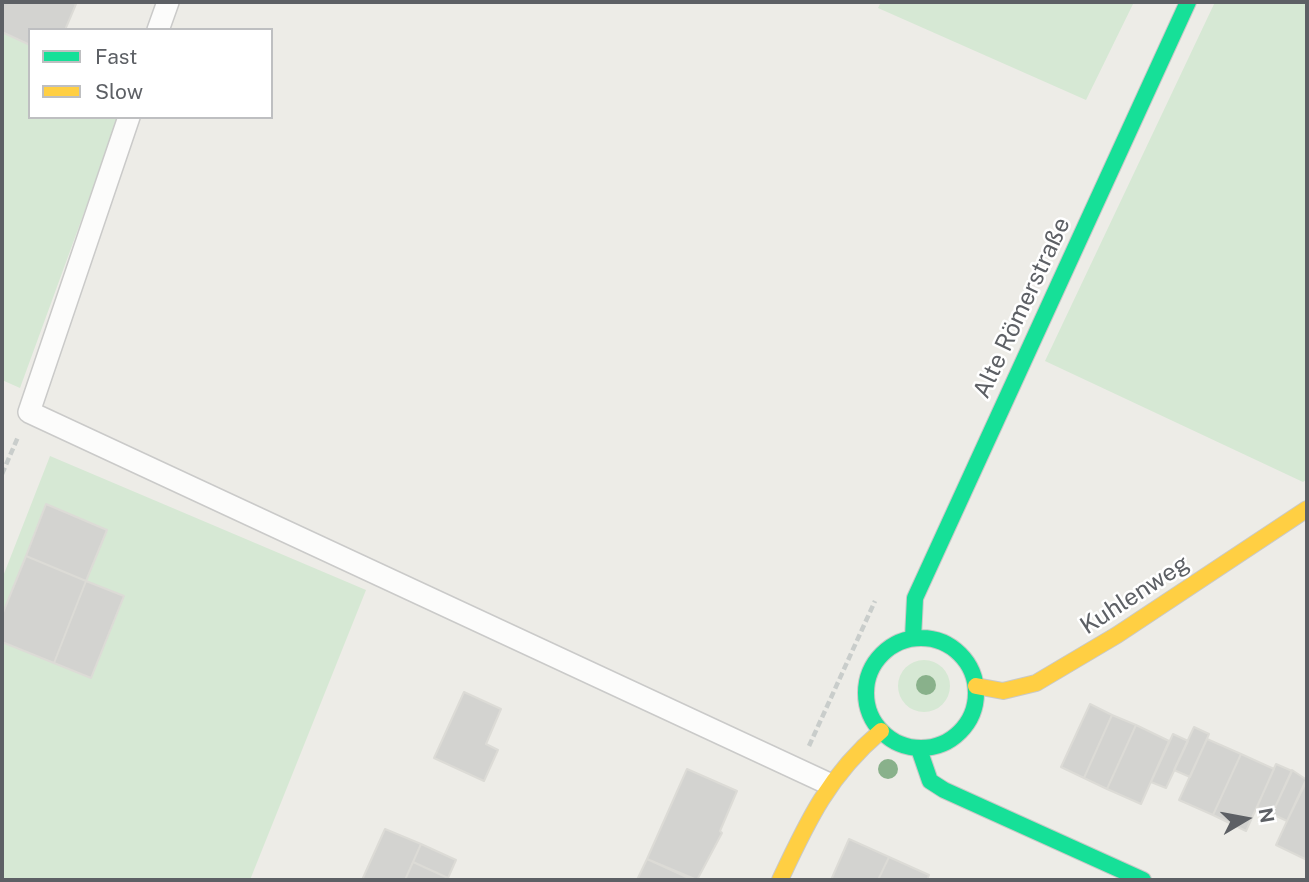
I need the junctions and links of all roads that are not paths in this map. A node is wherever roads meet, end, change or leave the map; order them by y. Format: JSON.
{"nodes":[{"id":1,"x":168,"y":2,"type":"edge"},
{"id":2,"x":1188,"y":2,"type":"edge"},
{"id":3,"x":160,"y":28,"type":"edge"},
{"id":4,"x":128,"y":119,"type":"edge"},
{"id":5,"x":1307,"y":509,"type":"edge"},
{"id":6,"x":913,"y":638,"type":"junction"},
{"id":7,"x":976,"y":686,"type":"junction"},
{"id":8,"x":881,"y":731,"type":"junction"},
{"id":9,"x":919,"y":749,"type":"junction"},
{"id":10,"x":827,"y":783,"type":"junction"},
{"id":11,"x":780,"y":880,"type":"edge"},
{"id":12,"x":1143,"y":880,"type":"edge"}],
"edges":[{"from":1,"to":3,"type":"lane"},
{"from":2,"to":6,"type":"street","name":"Alte Römerstraße"},
{"from":4,"to":10,"type":"lane"},
{"from":5,"to":7,"type":"street","name":"Kuhlenweg"},
{"from":6,"to":7,"type":"street"},
{"from":6,"to":8,"type":"street"},
{"from":7,"to":9,"type":"street"},
{"from":8,"to":9,"type":"street"},
{"from":8,"to":10,"type":"street"},
{"from":9,"to":12,"type":"street"},
{"from":10,"to":11,"type":"street"}]}
